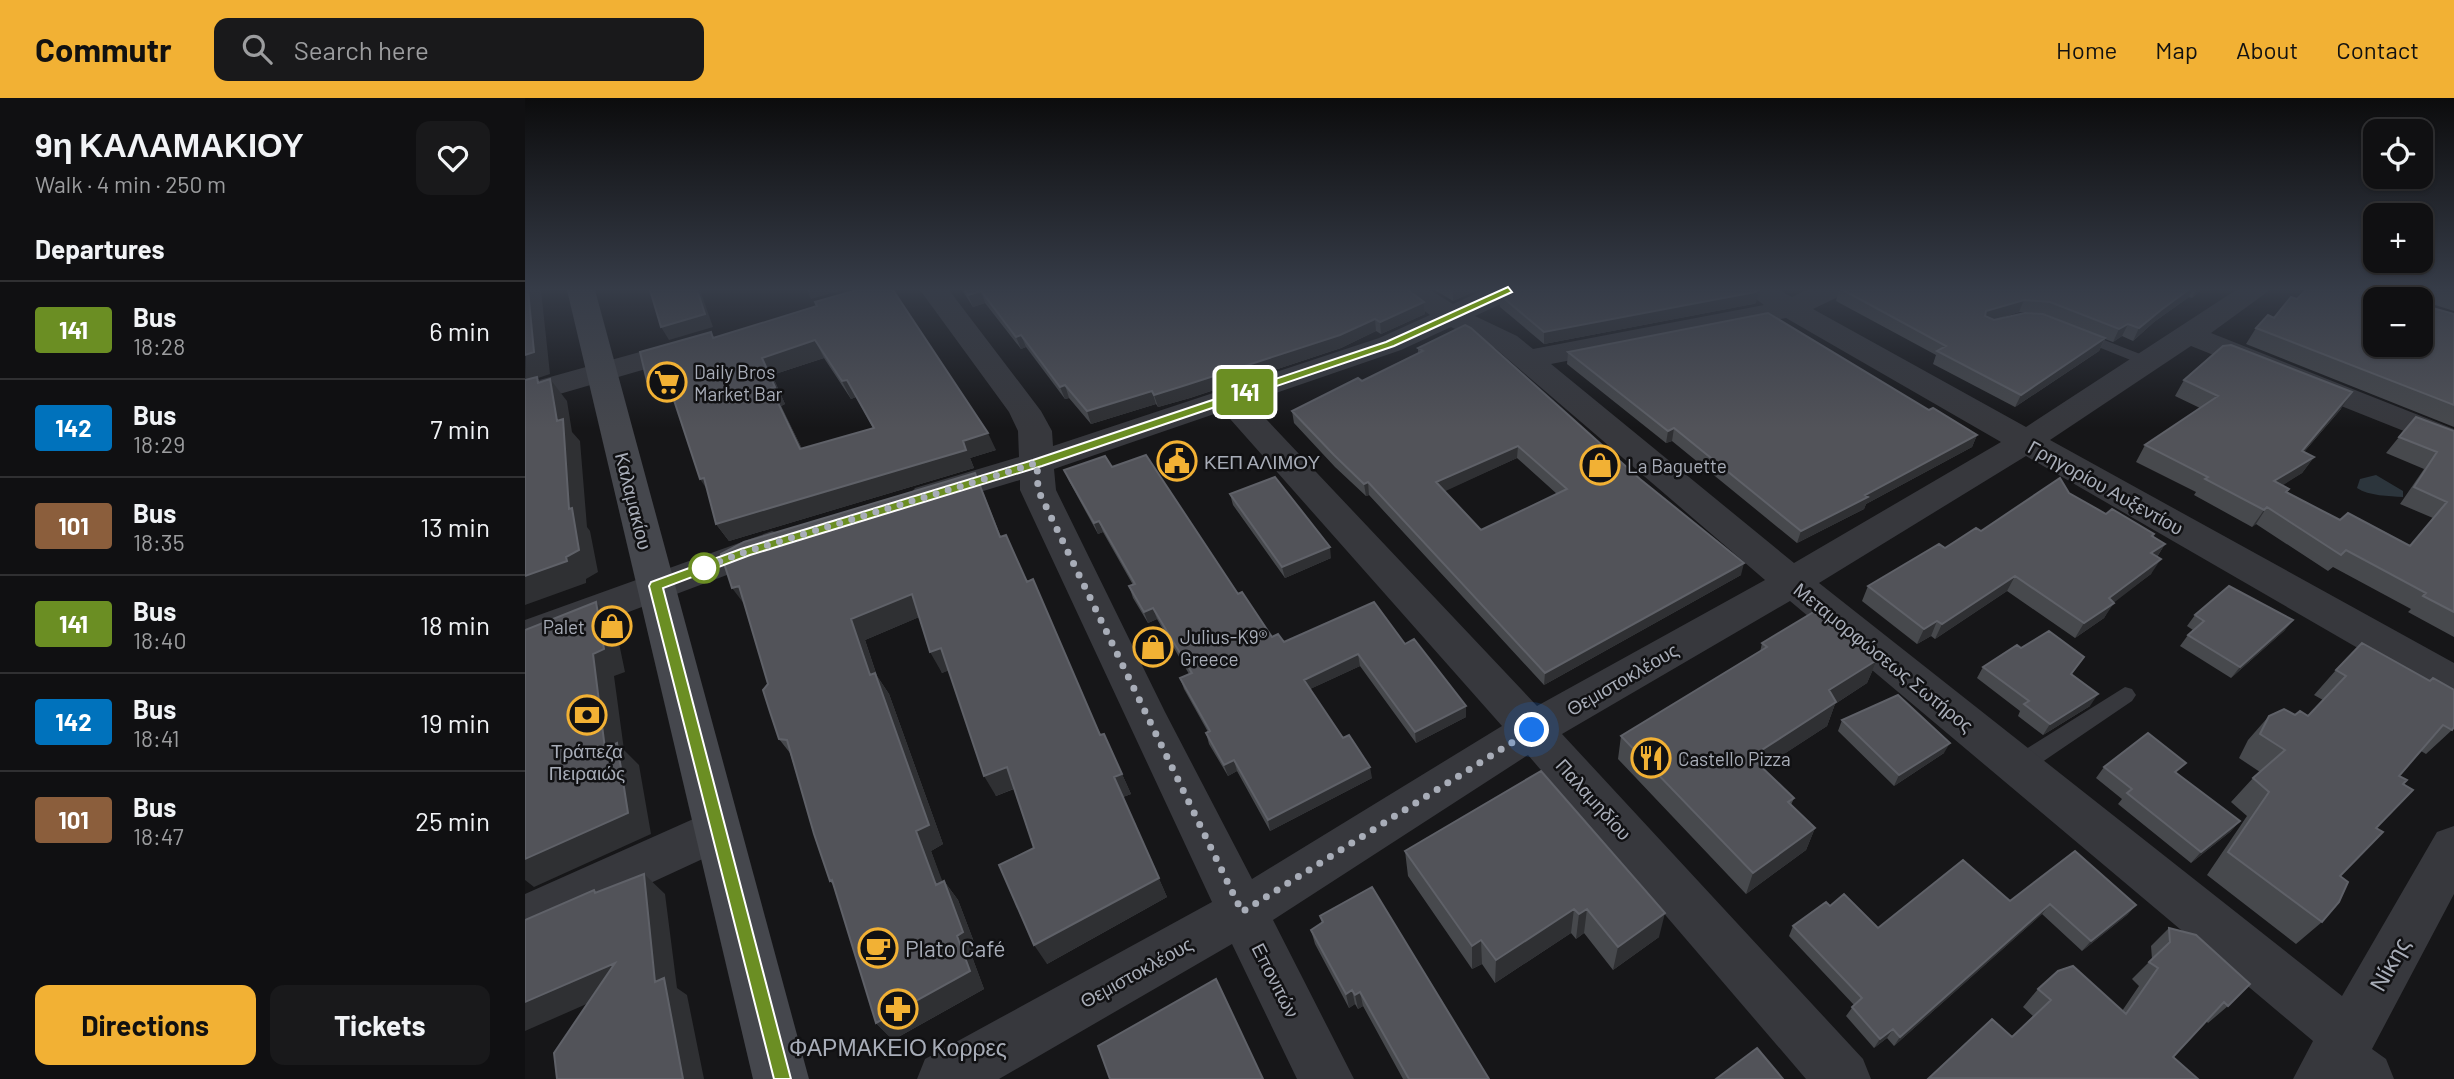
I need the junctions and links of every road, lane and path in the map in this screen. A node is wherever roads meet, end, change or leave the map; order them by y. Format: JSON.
{"nodes":[{"id":1,"x":593,"y":336,"type":"edge"},
{"id":2,"x":968,"y":336,"type":"edge"},
{"id":3,"x":1408,"y":336,"type":"edge"},
{"id":4,"x":1495,"y":336,"type":"edge"},
{"id":5,"x":1651,"y":336,"type":"edge"},
{"id":6,"x":1837,"y":336,"type":"edge"},
{"id":7,"x":2084,"y":336,"type":"edge"},
{"id":8,"x":2188,"y":336,"type":"edge"},
{"id":9,"x":2191,"y":336,"type":"edge"},
{"id":10,"x":723,"y":337,"type":"edge"},
{"id":11,"x":1526,"y":360,"type":"junction"},
{"id":12,"x":2148,"y":362,"type":"junction"},
{"id":13,"x":602,"y":372,"type":"junction"},
{"id":14,"x":525,"y":394,"type":"edge"},
{"id":15,"x":1228,"y":397,"type":"junction"},
{"id":16,"x":2454,"y":441,"type":"edge"},
{"id":17,"x":2025,"y":442,"type":"junction"},
{"id":18,"x":1037,"y":463,"type":"junction"},
{"id":19,"x":891,"y":507,"type":"edge"},
{"id":20,"x":798,"y":536,"type":"edge"},
{"id":21,"x":1792,"y":582,"type":"junction"},
{"id":22,"x":656,"y":586,"type":"junction"},
{"id":23,"x":525,"y":636,"type":"edge"},
{"id":24,"x":2454,"y":683,"type":"edge"},
{"id":25,"x":2125,"y":695,"type":"dead end"},
{"id":26,"x":1532,"y":730,"type":"junction"},
{"id":27,"x":2018,"y":766,"type":"junction"},
{"id":28,"x":718,"y":830,"type":"junction"},
{"id":29,"x":2454,"y":847,"type":"edge"},
{"id":30,"x":1242,"y":912,"type":"junction"},
{"id":31,"x":525,"y":918,"type":"edge"},
{"id":32,"x":2343,"y":1063,"type":"edge"},
{"id":33,"x":781,"y":1079,"type":"edge"},
{"id":34,"x":945,"y":1079,"type":"edge"},
{"id":35,"x":1326,"y":1079,"type":"edge"},
{"id":36,"x":1843,"y":1079,"type":"edge"}],
"edges":[{"from":1,"to":13,"type":"main road","name":"Καλαμακίου"},
{"from":2,"to":18,"type":"street","name":"Επονιτών"},
{"from":3,"to":15,"type":"street"},
{"from":4,"to":11,"type":"street","name":"Μεταμορφώσεως Σωτήρος"},
{"from":5,"to":11,"type":"street"},
{"from":6,"to":17,"type":"street","name":"Γρηγορίου Αυξεντίου"},
{"from":7,"to":12,"type":"lane"},
{"from":8,"to":12,"type":"street","name":"Θεμιστοκλέους"},
{"from":9,"to":16,"type":"street"},
{"from":10,"to":13,"type":"street"},
{"from":11,"to":21,"type":"street","name":"Μεταμορφώσεως Σωτήρος"},
{"from":12,"to":17,"type":"street","name":"Θεμιστοκλέους"},
{"from":13,"to":14,"type":"street"},
{"from":13,"to":22,"type":"main road","name":"Καλαμακίου"},
{"from":15,"to":18,"type":"street"},
{"from":15,"to":26,"type":"street","name":"Παλαμηδίου"},
{"from":17,"to":21,"type":"street","name":"Θεμιστοκλέους"},
{"from":17,"to":24,"type":"street","name":"Γρηγορίου Αυξεντίου"},
{"from":18,"to":19,"type":"street"},
{"from":18,"to":30,"type":"street","name":"Επονιτών"},
{"from":20,"to":22,"type":"street"},
{"from":21,"to":26,"type":"street","name":"Θεμιστοκλέους"},
{"from":21,"to":27,"type":"street","name":"Μεταμορφώσεως Σωτήρος"},
{"from":22,"to":23,"type":"street"},
{"from":22,"to":28,"type":"main road","name":"Καλαμακίου"},
{"from":25,"to":27,"type":"lane"},
{"from":26,"to":30,"type":"street","name":"Θεμιστοκλέους"},
{"from":26,"to":36,"type":"street","name":"Παλαμηδίου"},
{"from":27,"to":32,"type":"street","name":"Μεταμορφώσεως Σωτήρος"},
{"from":28,"to":31,"type":"street"},
{"from":28,"to":33,"type":"main road","name":"Καλαμακίου"},
{"from":29,"to":32,"type":"street","name":"Νίκης"},
{"from":30,"to":34,"type":"street","name":"Θεμιστοκλέους"},
{"from":30,"to":35,"type":"street","name":"Επονιτών"}]}
